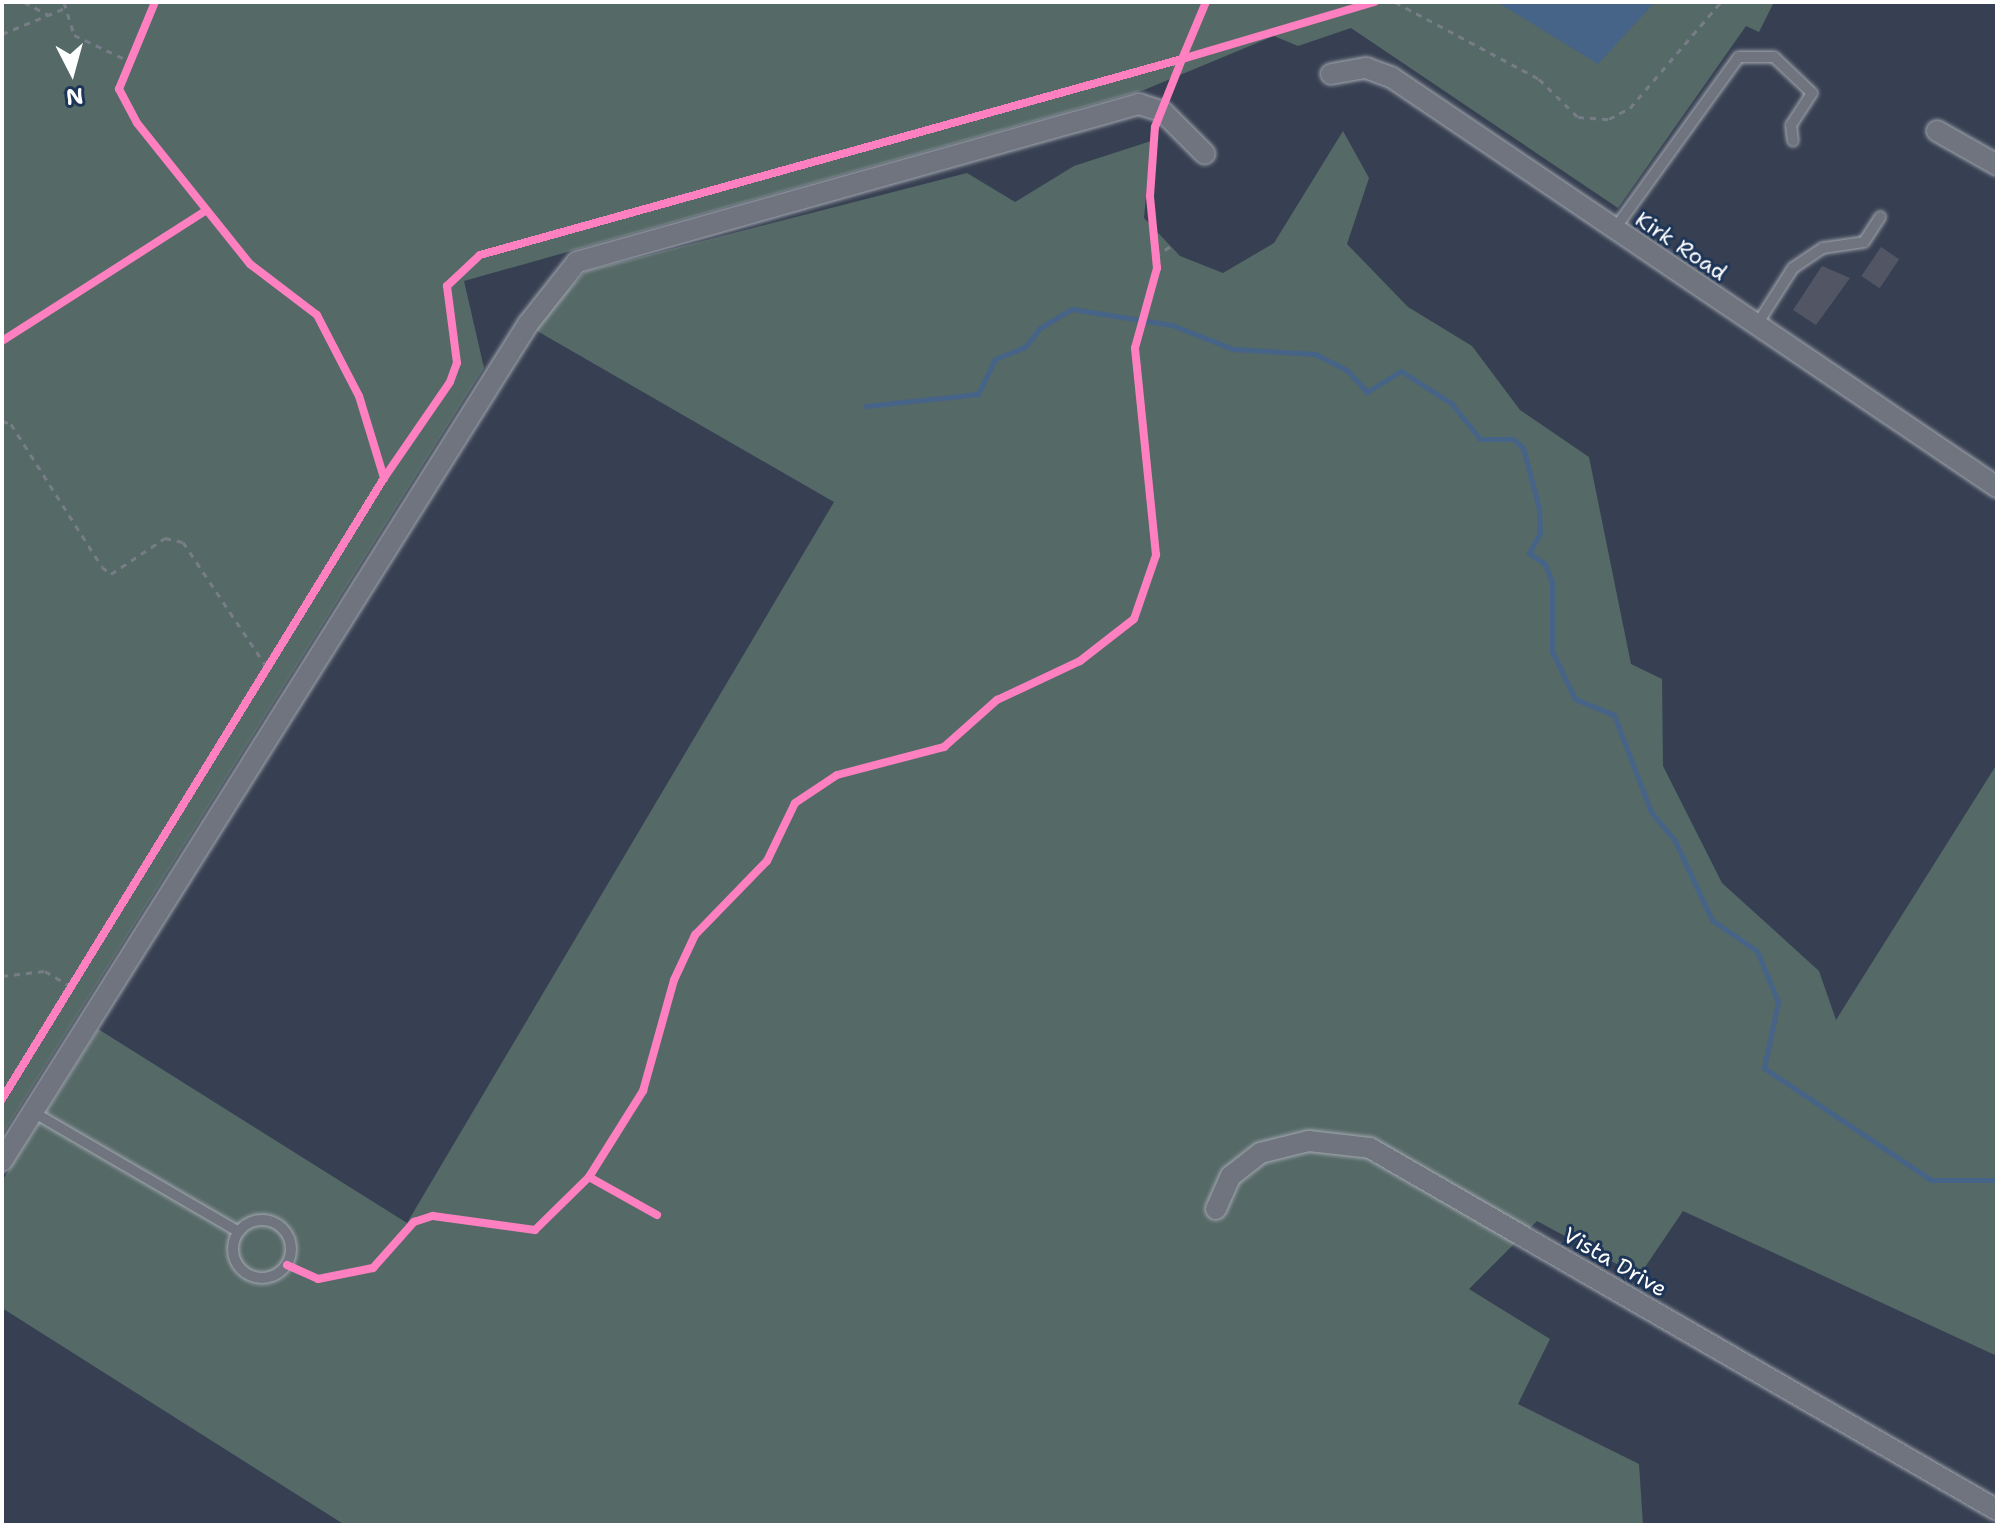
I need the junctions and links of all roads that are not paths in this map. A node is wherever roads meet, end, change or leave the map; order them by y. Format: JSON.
{"nodes":[{"id":1,"x":1331,"y":74,"type":"dead end"},
{"id":2,"x":1937,"y":131,"type":"dead end"},
{"id":3,"x":1793,"y":141,"type":"dead end"},
{"id":4,"x":1205,"y":154,"type":"dead end"},
{"id":5,"x":1997,"y":165,"type":"edge"},
{"id":6,"x":1880,"y":217,"type":"dead end"},
{"id":7,"x":1614,"y":230,"type":"junction"},
{"id":8,"x":1756,"y":326,"type":"junction"},
{"id":9,"x":1997,"y":487,"type":"edge"},
{"id":10,"x":33,"y":1112,"type":"junction"},
{"id":11,"x":2,"y":1161,"type":"edge"},
{"id":12,"x":1216,"y":1209,"type":"dead end"},
{"id":13,"x":239,"y":1232,"type":"junction"},
{"id":14,"x":1997,"y":1510,"type":"edge"}],
"edges":[{"from":1,"to":7,"type":"street","name":"Kirk Road"},
{"from":2,"to":5,"type":"street"},
{"from":3,"to":7,"type":"lane"},
{"from":4,"to":10,"type":"street"},
{"from":6,"to":8,"type":"lane"},
{"from":7,"to":8,"type":"street","name":"Kirk Road"},
{"from":8,"to":9,"type":"street","name":"Kirk Road"},
{"from":10,"to":11,"type":"street"},
{"from":10,"to":13,"type":"lane"},
{"from":12,"to":14,"type":"street","name":"Vista Drive"},
{"from":13,"to":13,"type":"lane"}]}
